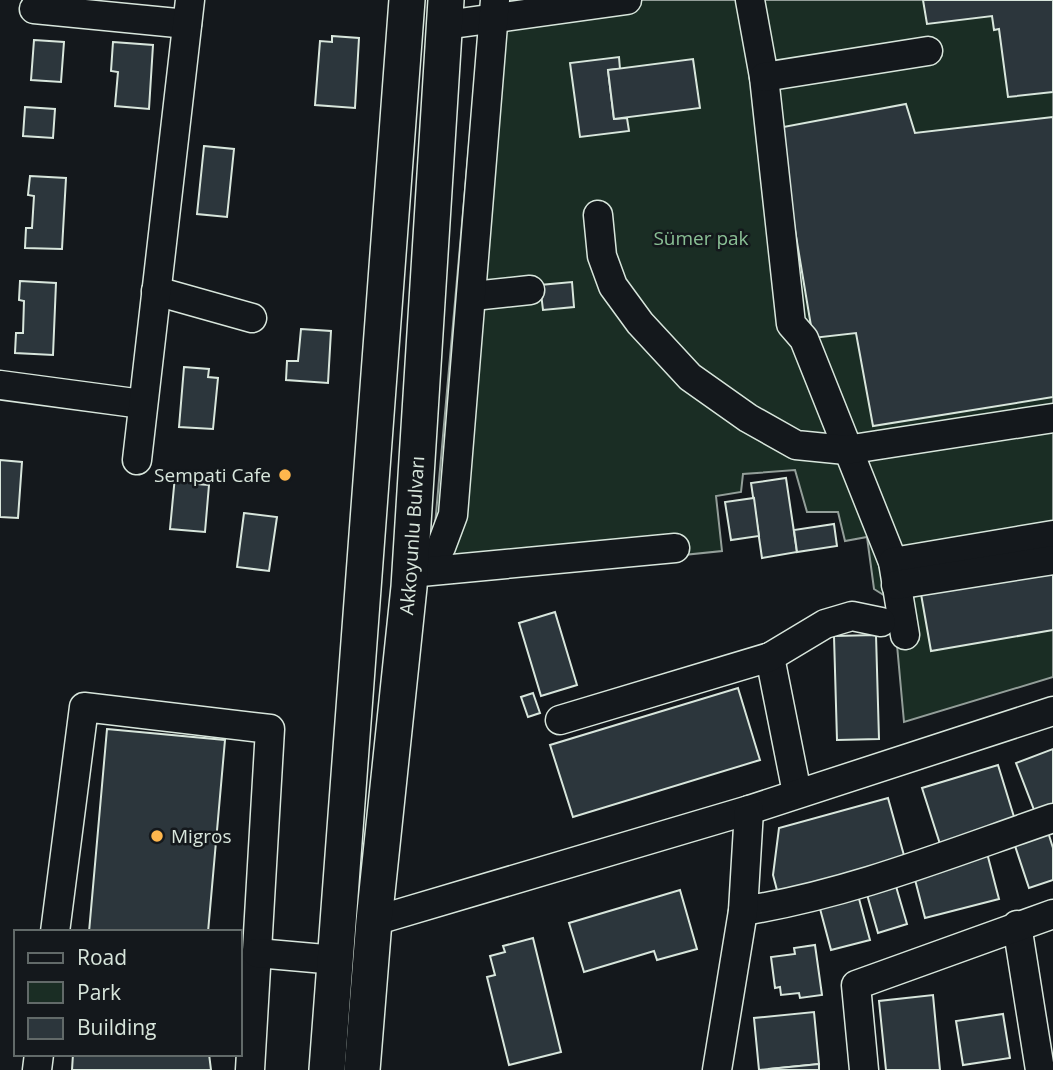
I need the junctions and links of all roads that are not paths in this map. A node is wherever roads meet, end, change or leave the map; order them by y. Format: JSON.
{"nodes":[{"id":1,"x":407,"y":0,"type":"edge"},
{"id":2,"x":627,"y":0,"type":"edge"},
{"id":3,"x":750,"y":0,"type":"edge"},
{"id":4,"x":34,"y":9,"type":"dead end"},
{"id":5,"x":494,"y":9,"type":"edge"},
{"id":6,"x":189,"y":12,"type":"edge"},
{"id":7,"x":446,"y":13,"type":"edge"},
{"id":8,"x":928,"y":51,"type":"dead end"},
{"id":9,"x":764,"y":77,"type":"junction"},
{"id":10,"x":598,"y":215,"type":"dead end"},
{"id":11,"x":530,"y":290,"type":"dead end"},
{"id":12,"x":156,"y":291,"type":"junction"},
{"id":13,"x":473,"y":296,"type":"junction"},
{"id":14,"x":252,"y":318,"type":"dead end"},
{"id":15,"x":0,"y":385,"type":"edge"},
{"id":16,"x":142,"y":404,"type":"junction"},
{"id":17,"x":1053,"y":418,"type":"edge"},
{"id":18,"x":846,"y":450,"type":"junction"},
{"id":19,"x":137,"y":460,"type":"dead end"},
{"id":20,"x":1053,"y":536,"type":"edge"},
{"id":21,"x":675,"y":548,"type":"dead end"},
{"id":22,"x":1053,"y":560,"type":"edge"},
{"id":23,"x":410,"y":573,"type":"junction"},
{"id":24,"x":895,"y":573,"type":"junction"},
{"id":25,"x":770,"y":657,"type":"junction"},
{"id":26,"x":1053,"y":711,"type":"edge"},
{"id":27,"x":560,"y":720,"type":"dead end"},
{"id":28,"x":797,"y":793,"type":"junction"},
{"id":29,"x":749,"y":810,"type":"junction"},
{"id":30,"x":1053,"y":818,"type":"edge"},
{"id":31,"x":743,"y":911,"type":"junction"},
{"id":32,"x":1053,"y":914,"type":"edge"},
{"id":33,"x":374,"y":921,"type":"junction"},
{"id":34,"x":1017,"y":925,"type":"junction"},
{"id":35,"x":55,"y":930,"type":"edge"},
{"id":36,"x":257,"y":953,"type":"junction"},
{"id":37,"x":336,"y":960,"type":"junction"},
{"id":38,"x":250,"y":1070,"type":"edge"},
{"id":39,"x":327,"y":1070,"type":"edge"},
{"id":40,"x":362,"y":1070,"type":"edge"},
{"id":41,"x":717,"y":1070,"type":"edge"},
{"id":42,"x":864,"y":1070,"type":"edge"},
{"id":43,"x":1040,"y":1070,"type":"edge"}],
"edges":[{"from":1,"to":37,"type":"main road"},
{"from":2,"to":5,"type":"street"},
{"from":3,"to":9,"type":"street"},
{"from":4,"to":6,"type":"street"},
{"from":5,"to":7,"type":"street"},
{"from":5,"to":13,"type":"street"},
{"from":6,"to":12,"type":"street"},
{"from":7,"to":23,"type":"main road","name":"Akkoyunlu Bulvarı"},
{"from":8,"to":9,"type":"street"},
{"from":9,"to":18,"type":"street"},
{"from":10,"to":18,"type":"street"},
{"from":11,"to":13,"type":"street"},
{"from":12,"to":14,"type":"street"},
{"from":12,"to":16,"type":"street"},
{"from":13,"to":23,"type":"street"},
{"from":15,"to":16,"type":"street"},
{"from":16,"to":19,"type":"street"},
{"from":17,"to":18,"type":"street"},
{"from":18,"to":24,"type":"street"},
{"from":20,"to":24,"type":"street"},
{"from":21,"to":23,"type":"street"},
{"from":22,"to":24,"type":"street"},
{"from":23,"to":33,"type":"main road","name":"Akkoyunlu Bulvarı"},
{"from":24,"to":25,"type":"street"},
{"from":25,"to":27,"type":"street"},
{"from":25,"to":28,"type":"street"},
{"from":26,"to":28,"type":"street"},
{"from":28,"to":29,"type":"street"},
{"from":29,"to":31,"type":"street"},
{"from":29,"to":33,"type":"street"},
{"from":30,"to":31,"type":"street"},
{"from":31,"to":41,"type":"street"},
{"from":32,"to":34,"type":"street"},
{"from":33,"to":40,"type":"main road","name":"Akkoyunlu Bulvarı"},
{"from":34,"to":42,"type":"street"},
{"from":34,"to":43,"type":"street"},
{"from":35,"to":36,"type":"street"},
{"from":36,"to":37,"type":"street"},
{"from":36,"to":38,"type":"street"},
{"from":37,"to":39,"type":"main road"}]}
